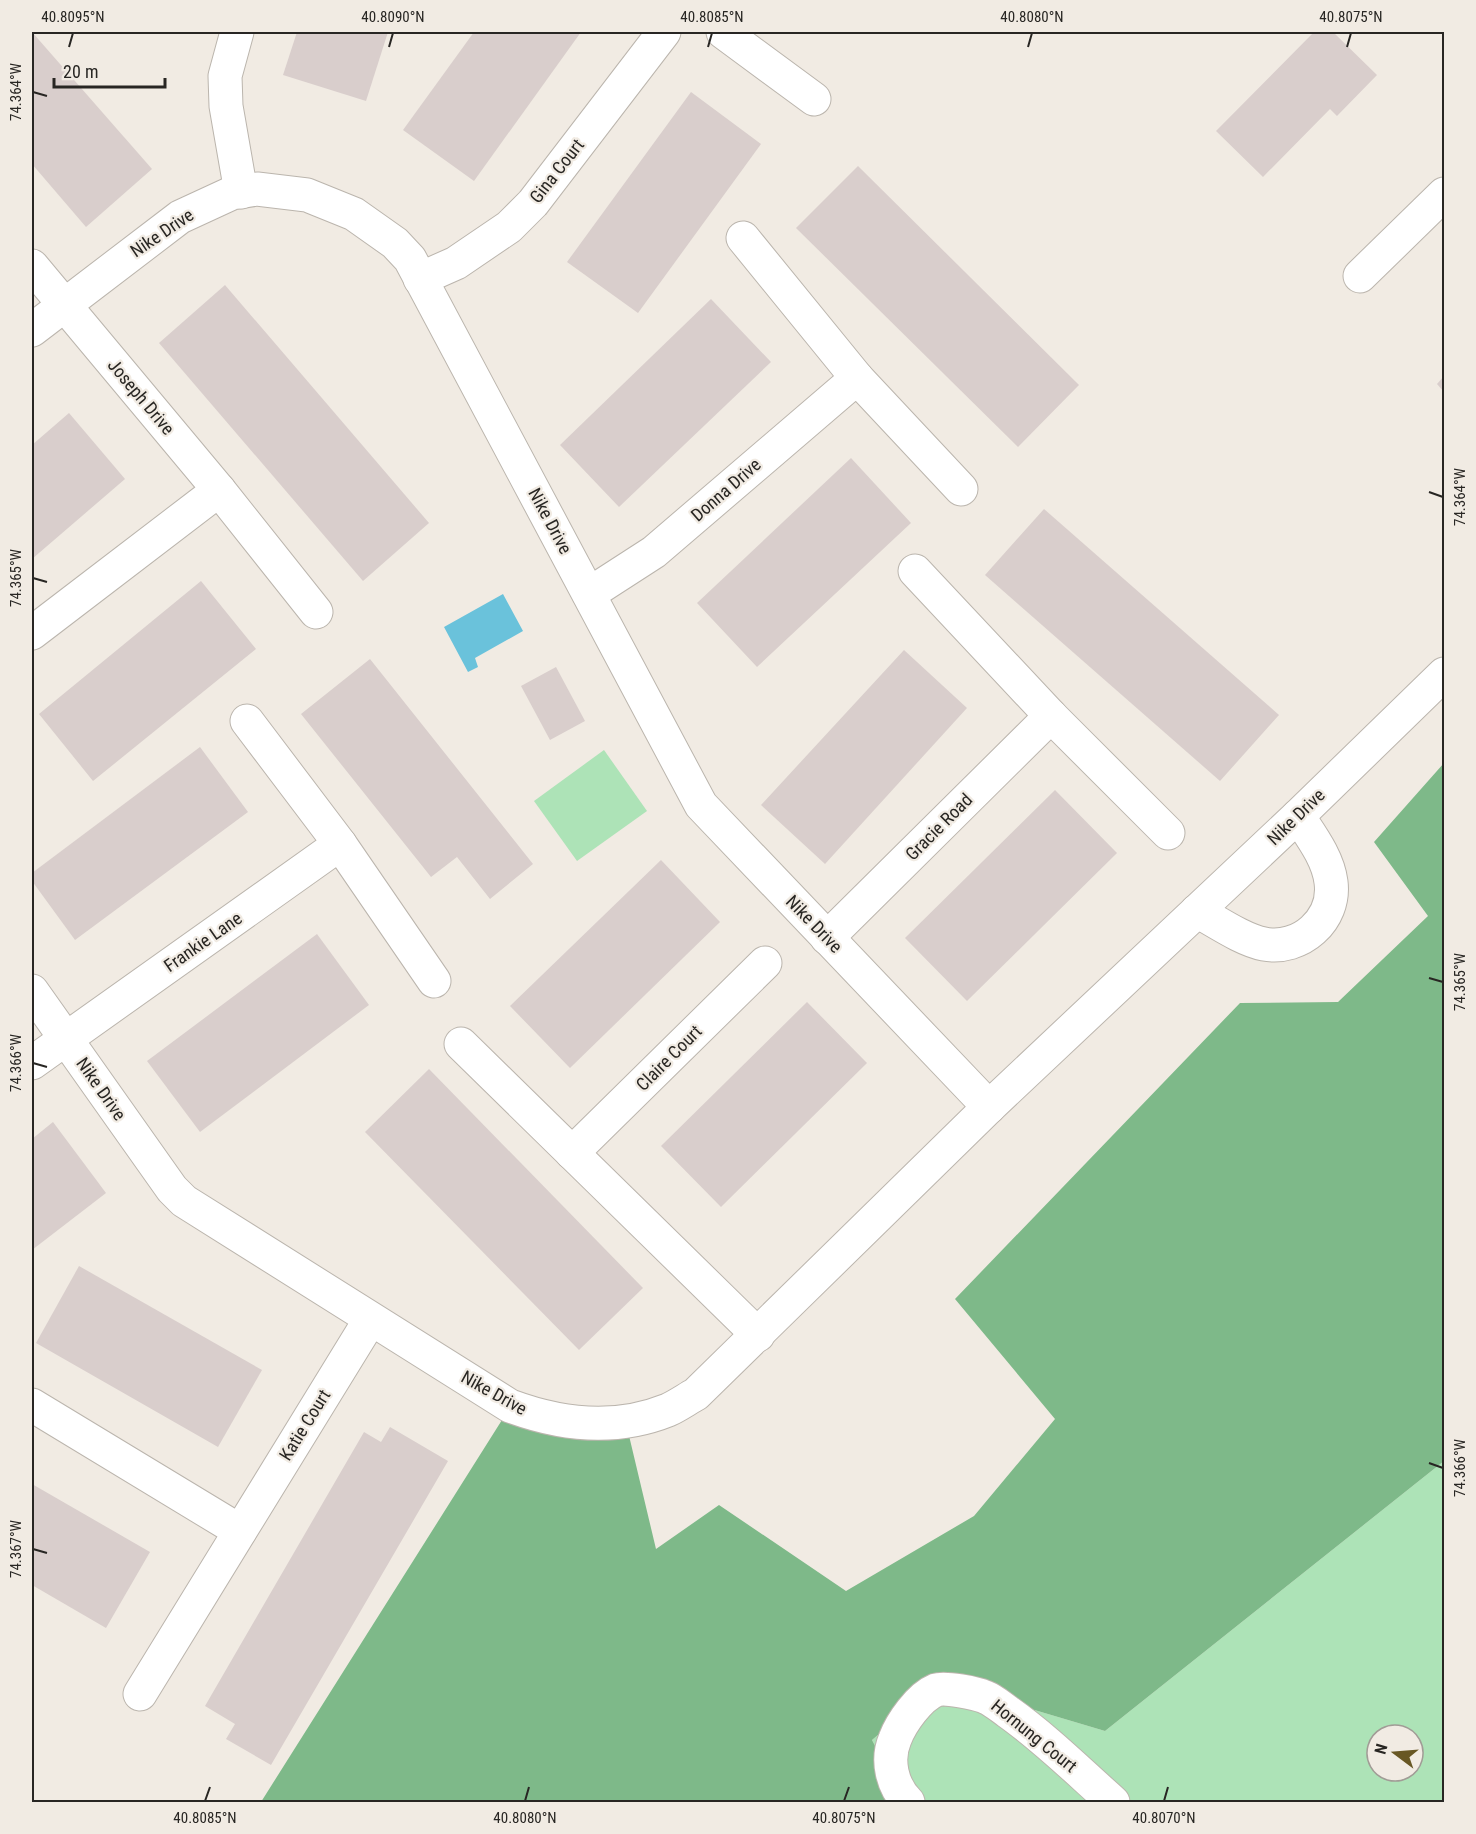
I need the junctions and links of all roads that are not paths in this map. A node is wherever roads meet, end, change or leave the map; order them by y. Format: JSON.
{"nodes":[{"id":1,"x":237,"y":32,"type":"edge"},
{"id":2,"x":664,"y":32,"type":"edge"},
{"id":3,"x":723,"y":32,"type":"edge"},
{"id":4,"x":814,"y":99,"type":"dead end"},
{"id":5,"x":241,"y":192,"type":"junction"},
{"id":6,"x":1444,"y":194,"type":"edge"},
{"id":7,"x":743,"y":238,"type":"dead end"},
{"id":8,"x":32,"y":266,"type":"edge"},
{"id":9,"x":1360,"y":276,"type":"dead end"},
{"id":10,"x":420,"y":279,"type":"junction"},
{"id":11,"x":63,"y":305,"type":"junction"},
{"id":12,"x":32,"y":330,"type":"edge"},
{"id":13,"x":857,"y":378,"type":"junction"},
{"id":14,"x":960,"y":489,"type":"dead end"},
{"id":15,"x":219,"y":490,"type":"junction"},
{"id":16,"x":915,"y":571,"type":"dead end"},
{"id":17,"x":589,"y":594,"type":"junction"},
{"id":18,"x":316,"y":612,"type":"dead end"},
{"id":19,"x":32,"y":633,"type":"edge"},
{"id":20,"x":1444,"y":674,"type":"edge"},
{"id":21,"x":1052,"y":716,"type":"junction"},
{"id":22,"x":247,"y":721,"type":"dead end"},
{"id":23,"x":1298,"y":816,"type":"junction"},
{"id":24,"x":1168,"y":833,"type":"dead end"},
{"id":25,"x":340,"y":844,"type":"junction"},
{"id":26,"x":1197,"y":911,"type":"junction"},
{"id":27,"x":827,"y":938,"type":"junction"},
{"id":28,"x":765,"y":963,"type":"dead end"},
{"id":29,"x":434,"y":981,"type":"dead end"},
{"id":30,"x":32,"y":991,"type":"edge"},
{"id":31,"x":66,"y":1039,"type":"junction"},
{"id":32,"x":461,"y":1044,"type":"dead end"},
{"id":33,"x":32,"y":1063,"type":"edge"},
{"id":34,"x":989,"y":1107,"type":"junction"},
{"id":35,"x":572,"y":1153,"type":"junction"},
{"id":36,"x":370,"y":1320,"type":"junction"},
{"id":37,"x":758,"y":1335,"type":"junction"},
{"id":38,"x":32,"y":1405,"type":"edge"},
{"id":39,"x":240,"y":1531,"type":"junction"},
{"id":40,"x":140,"y":1694,"type":"dead end"},
{"id":41,"x":908,"y":1803,"type":"edge"},
{"id":42,"x":1113,"y":1803,"type":"edge"}],
"edges":[{"from":1,"to":5,"type":"street"},
{"from":2,"to":10,"type":"street","name":"Gina Court"},
{"from":3,"to":4,"type":"street"},
{"from":5,"to":10,"type":"street","name":"Nike Drive"},
{"from":5,"to":11,"type":"street","name":"Nike Drive"},
{"from":6,"to":9,"type":"street"},
{"from":7,"to":13,"type":"street"},
{"from":8,"to":11,"type":"street","name":"Joseph Drive"},
{"from":10,"to":17,"type":"street","name":"Nike Drive"},
{"from":11,"to":12,"type":"street","name":"Nike Drive"},
{"from":11,"to":15,"type":"street","name":"Joseph Drive"},
{"from":13,"to":14,"type":"street"},
{"from":13,"to":17,"type":"street","name":"Donna Drive"},
{"from":15,"to":18,"type":"street","name":"Joseph Drive"},
{"from":15,"to":19,"type":"street"},
{"from":16,"to":21,"type":"street"},
{"from":17,"to":27,"type":"street","name":"Nike Drive"},
{"from":20,"to":23,"type":"street","name":"Nike Drive"},
{"from":21,"to":24,"type":"street"},
{"from":21,"to":27,"type":"street","name":"Gracie Road"},
{"from":22,"to":25,"type":"street"},
{"from":23,"to":26,"type":"street","name":"Nike Drive"},
{"from":23,"to":26,"type":"street"},
{"from":25,"to":29,"type":"street"},
{"from":25,"to":31,"type":"street","name":"Frankie Lane"},
{"from":26,"to":34,"type":"street","name":"Nike Drive"},
{"from":27,"to":34,"type":"street","name":"Nike Drive"},
{"from":28,"to":35,"type":"street","name":"Claire Court"},
{"from":30,"to":31,"type":"street","name":"Nike Drive"},
{"from":31,"to":33,"type":"street","name":"Frankie Lane"},
{"from":31,"to":36,"type":"street","name":"Nike Drive"},
{"from":32,"to":35,"type":"street"},
{"from":34,"to":37,"type":"street","name":"Nike Drive"},
{"from":35,"to":37,"type":"street"},
{"from":36,"to":37,"type":"street","name":"Nike Drive"},
{"from":36,"to":39,"type":"street","name":"Katie Court"},
{"from":38,"to":39,"type":"street"},
{"from":39,"to":40,"type":"street","name":"Katie Court"},
{"from":41,"to":42,"type":"street","name":"Hornung Court"}]}
